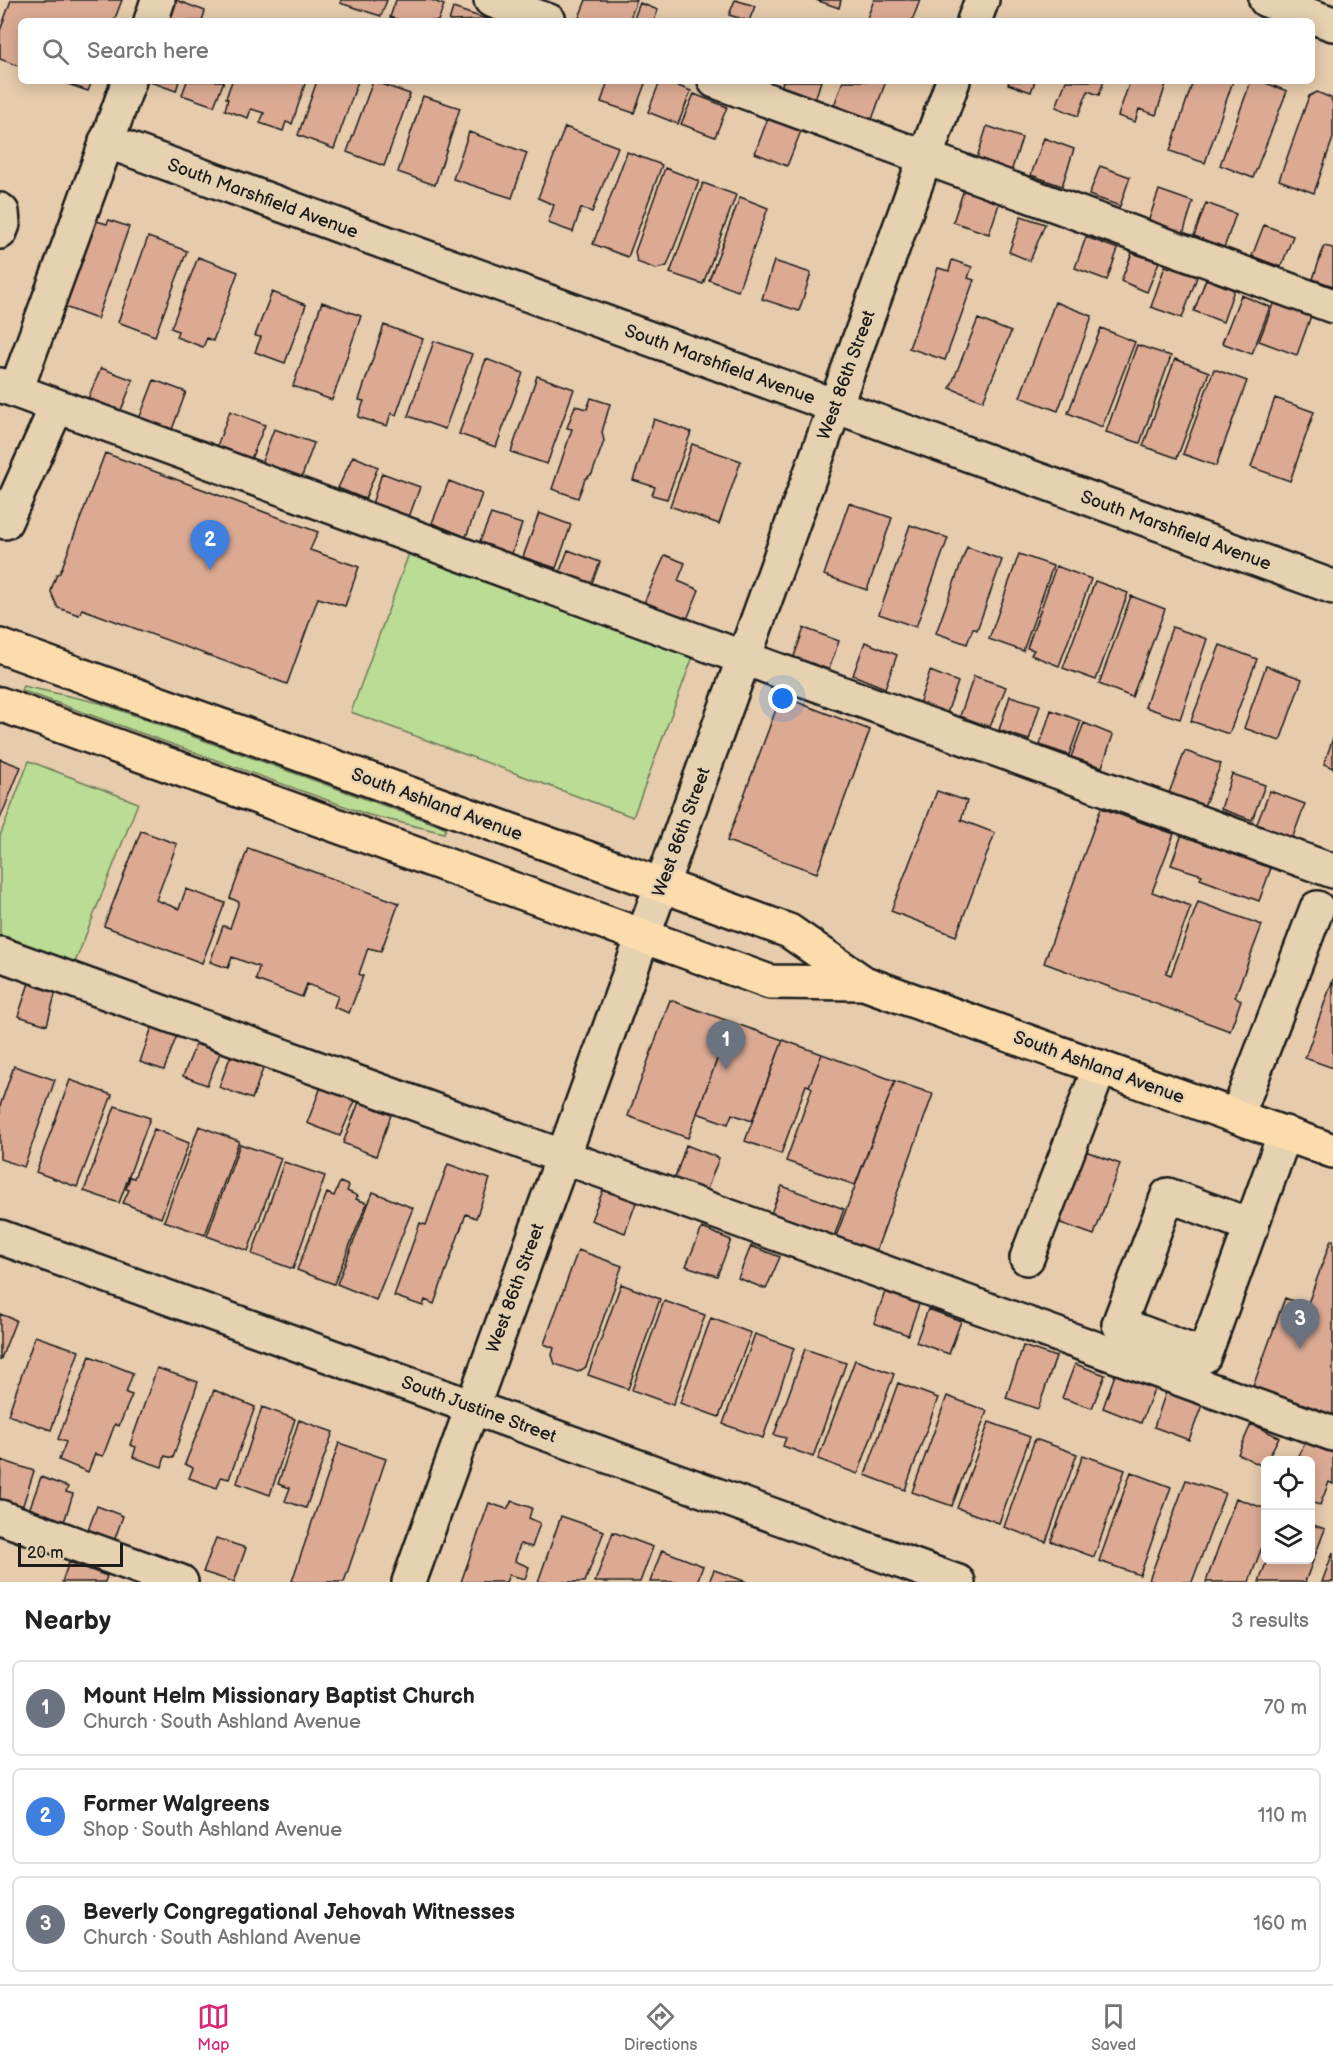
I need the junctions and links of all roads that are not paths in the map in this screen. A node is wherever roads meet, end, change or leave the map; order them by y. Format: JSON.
{"nodes":[{"id":1,"x":158,"y":0,"type":"edge"},
{"id":2,"x":490,"y":0,"type":"edge"},
{"id":3,"x":982,"y":0,"type":"edge"},
{"id":4,"x":1266,"y":0,"type":"edge"},
{"id":5,"x":151,"y":18,"type":"edge"},
{"id":6,"x":541,"y":18,"type":"edge"},
{"id":7,"x":975,"y":18,"type":"edge"},
{"id":8,"x":1333,"y":24,"type":"edge"},
{"id":9,"x":128,"y":84,"type":"edge"},
{"id":10,"x":723,"y":84,"type":"edge"},
{"id":11,"x":951,"y":84,"type":"edge"},
{"id":12,"x":106,"y":141,"type":"junction"},
{"id":13,"x":925,"y":157,"type":"junction"},
{"id":14,"x":0,"y":210,"type":"edge"},
{"id":15,"x":0,"y":232,"type":"edge"},
{"id":16,"x":1333,"y":306,"type":"edge"},
{"id":17,"x":8,"y":388,"type":"edge"},
{"id":18,"x":57,"y":406,"type":"junction"},
{"id":19,"x":835,"y":406,"type":"junction"},
{"id":20,"x":2,"y":526,"type":"edge"},
{"id":21,"x":1333,"y":587,"type":"edge"},
{"id":22,"x":0,"y":646,"type":"edge"},
{"id":23,"x":744,"y":658,"type":"junction"},
{"id":24,"x":0,"y":704,"type":"edge"},
{"id":25,"x":1333,"y":871,"type":"edge"},
{"id":26,"x":661,"y":885,"type":"junction"},
{"id":27,"x":1317,"y":908,"type":"dead end"},
{"id":28,"x":643,"y":936,"type":"junction"},
{"id":29,"x":0,"y":954,"type":"edge"},
{"id":30,"x":864,"y":983,"type":"junction"},
{"id":31,"x":1100,"y":1067,"type":"junction"},
{"id":32,"x":1237,"y":1116,"type":"junction"},
{"id":33,"x":1284,"y":1133,"type":"junction"},
{"id":34,"x":1333,"y":1151,"type":"edge"},
{"id":35,"x":563,"y":1156,"type":"junction"},
{"id":36,"x":1252,"y":1226,"type":"junction"},
{"id":37,"x":0,"y":1237,"type":"edge"},
{"id":38,"x":1027,"y":1258,"type":"dead end"},
{"id":39,"x":472,"y":1407,"type":"junction"},
{"id":40,"x":1333,"y":1434,"type":"edge"},
{"id":41,"x":0,"y":1517,"type":"edge"},
{"id":42,"x":181,"y":1582,"type":"edge"},
{"id":43,"x":409,"y":1582,"type":"edge"},
{"id":44,"x":958,"y":1582,"type":"edge"}],
"edges":[{"from":1,"to":5,"type":"street"},
{"from":2,"to":6,"type":"street"},
{"from":3,"to":7,"type":"street"},
{"from":4,"to":8,"type":"street"},
{"from":9,"to":12,"type":"street"},
{"from":10,"to":13,"type":"street"},
{"from":11,"to":13,"type":"street","name":"West 86th Street"},
{"from":12,"to":17,"type":"street"},
{"from":12,"to":19,"type":"street","name":"South Marshfield Avenue"},
{"from":13,"to":16,"type":"street"},
{"from":13,"to":19,"type":"street","name":"West 86th Street"},
{"from":14,"to":15,"type":"street"},
{"from":17,"to":18,"type":"street"},
{"from":18,"to":20,"type":"street"},
{"from":18,"to":23,"type":"street"},
{"from":19,"to":21,"type":"street","name":"South Marshfield Avenue"},
{"from":19,"to":23,"type":"street","name":"West 86th Street"},
{"from":22,"to":26,"type":"main road","name":"South Ashland Avenue"},
{"from":23,"to":25,"type":"street"},
{"from":23,"to":26,"type":"street","name":"West 86th Street"},
{"from":24,"to":28,"type":"main road","name":"South Ashland Avenue"},
{"from":26,"to":28,"type":"street","name":"West 86th Street"},
{"from":26,"to":30,"type":"main road","name":"South Ashland Avenue"},
{"from":27,"to":32,"type":"street"},
{"from":28,"to":30,"type":"main road","name":"South Ashland Avenue"},
{"from":28,"to":35,"type":"street","name":"West 86th Street"},
{"from":29,"to":35,"type":"street"},
{"from":30,"to":31,"type":"main road","name":"South Ashland Avenue"},
{"from":31,"to":32,"type":"main road","name":"South Ashland Avenue"},
{"from":31,"to":38,"type":"street"},
{"from":32,"to":33,"type":"main road","name":"South Ashland Avenue"},
{"from":33,"to":34,"type":"main road","name":"South Ashland Avenue"},
{"from":33,"to":36,"type":"street"},
{"from":35,"to":39,"type":"street","name":"West 86th Street"},
{"from":35,"to":40,"type":"street"},
{"from":36,"to":36,"type":"street"},
{"from":37,"to":39,"type":"street","name":"South Justine Street"},
{"from":39,"to":43,"type":"street","name":"West 86th Street"},
{"from":39,"to":44,"type":"street","name":"South Justine Street"},
{"from":41,"to":42,"type":"street"}]}
